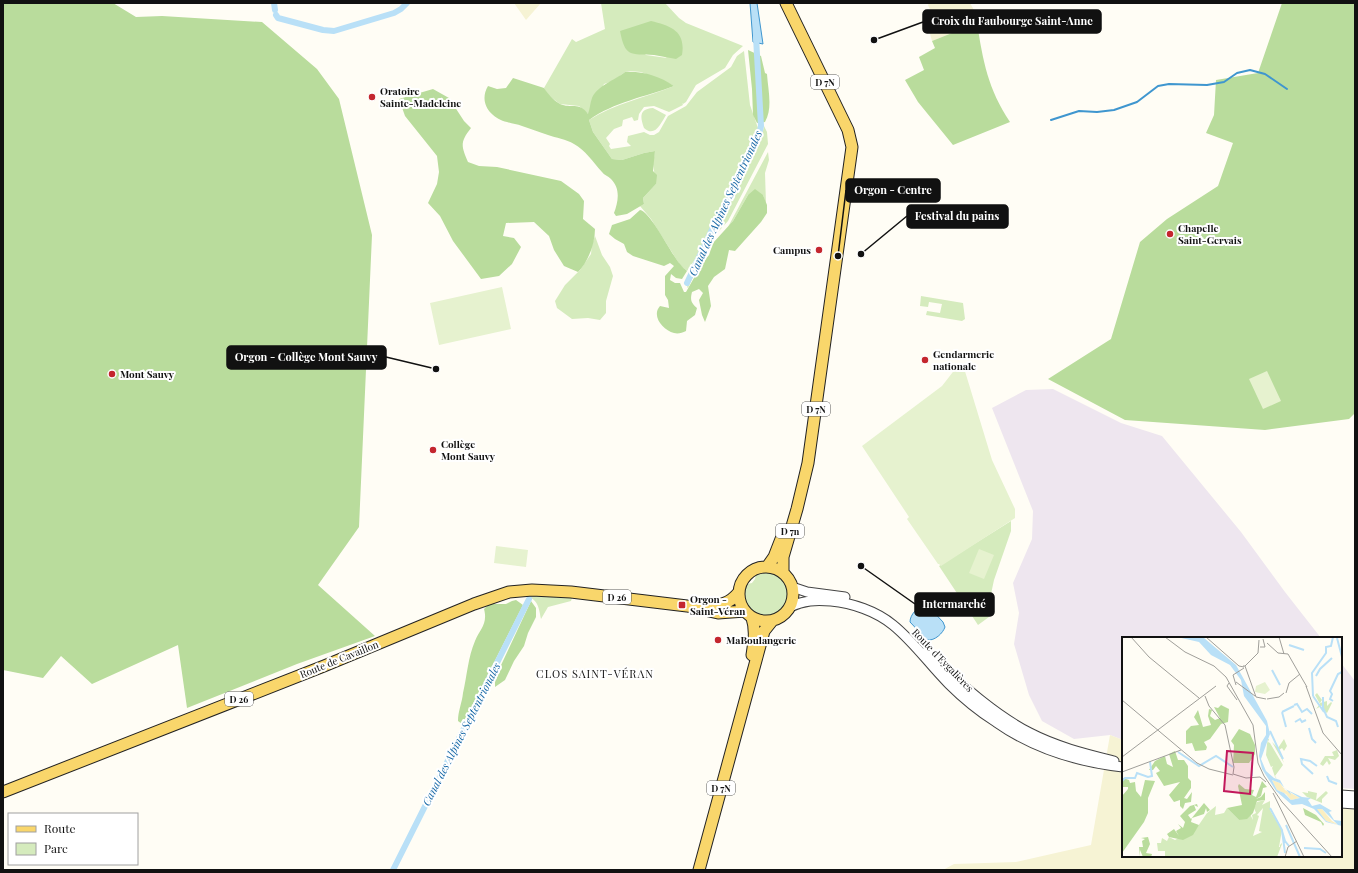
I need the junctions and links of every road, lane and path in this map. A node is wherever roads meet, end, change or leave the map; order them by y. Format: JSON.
{"nodes":[{"id":1,"x":786,"y":3,"type":"edge"},
{"id":2,"x":801,"y":490,"type":"junction"},
{"id":3,"x":767,"y":567,"type":"junction"},
{"id":4,"x":783,"y":573,"type":"junction"},
{"id":5,"x":792,"y":587,"type":"junction"},
{"id":6,"x":739,"y":592,"type":"junction"},
{"id":7,"x":687,"y":606,"type":"junction"},
{"id":8,"x":790,"y":607,"type":"junction"},
{"id":9,"x":748,"y":614,"type":"junction"},
{"id":10,"x":772,"y":621,"type":"junction"},
{"id":11,"x":744,"y":707,"type":"junction"},
{"id":12,"x":1122,"y":763,"type":"edge"},
{"id":13,"x":1122,"y":767,"type":"edge"},
{"id":14,"x":3,"y":792,"type":"edge"},
{"id":15,"x":1342,"y":795,"type":"edge"},
{"id":16,"x":1355,"y":796,"type":"edge"},
{"id":17,"x":1342,"y":803,"type":"edge"},
{"id":18,"x":1355,"y":804,"type":"edge"},
{"id":19,"x":699,"y":870,"type":"edge"}],
"edges":[{"from":1,"to":2,"type":"main road","number":"D 7N"},
{"from":2,"to":3,"type":"main road","number":"D 7N"},
{"from":2,"to":4,"type":"main road","number":"D 7n"},
{"from":3,"to":4,"type":"main road"},
{"from":3,"to":6,"type":"main road"},
{"from":4,"to":5,"type":"main road"},
{"from":5,"to":8,"type":"main road"},
{"from":5,"to":12,"type":"street","name":"Route d’Eygalières"},
{"from":6,"to":7,"type":"main road","name":"Route de Cavaillon","number":"D 26"},
{"from":6,"to":9,"type":"main road"},
{"from":7,"to":9,"type":"main road","name":"Route de Cavaillon"},
{"from":7,"to":14,"type":"main road","name":"Route de Cavaillon","number":"D 26"},
{"from":8,"to":10,"type":"main road"},
{"from":8,"to":13,"type":"street","name":"Route d’Eygalières"},
{"from":9,"to":10,"type":"main road"},
{"from":9,"to":11,"type":"main road"},
{"from":10,"to":11,"type":"main road"},
{"from":11,"to":19,"type":"main road","number":"D 7N"},
{"from":15,"to":16,"type":"street"},
{"from":17,"to":18,"type":"street"}]}
